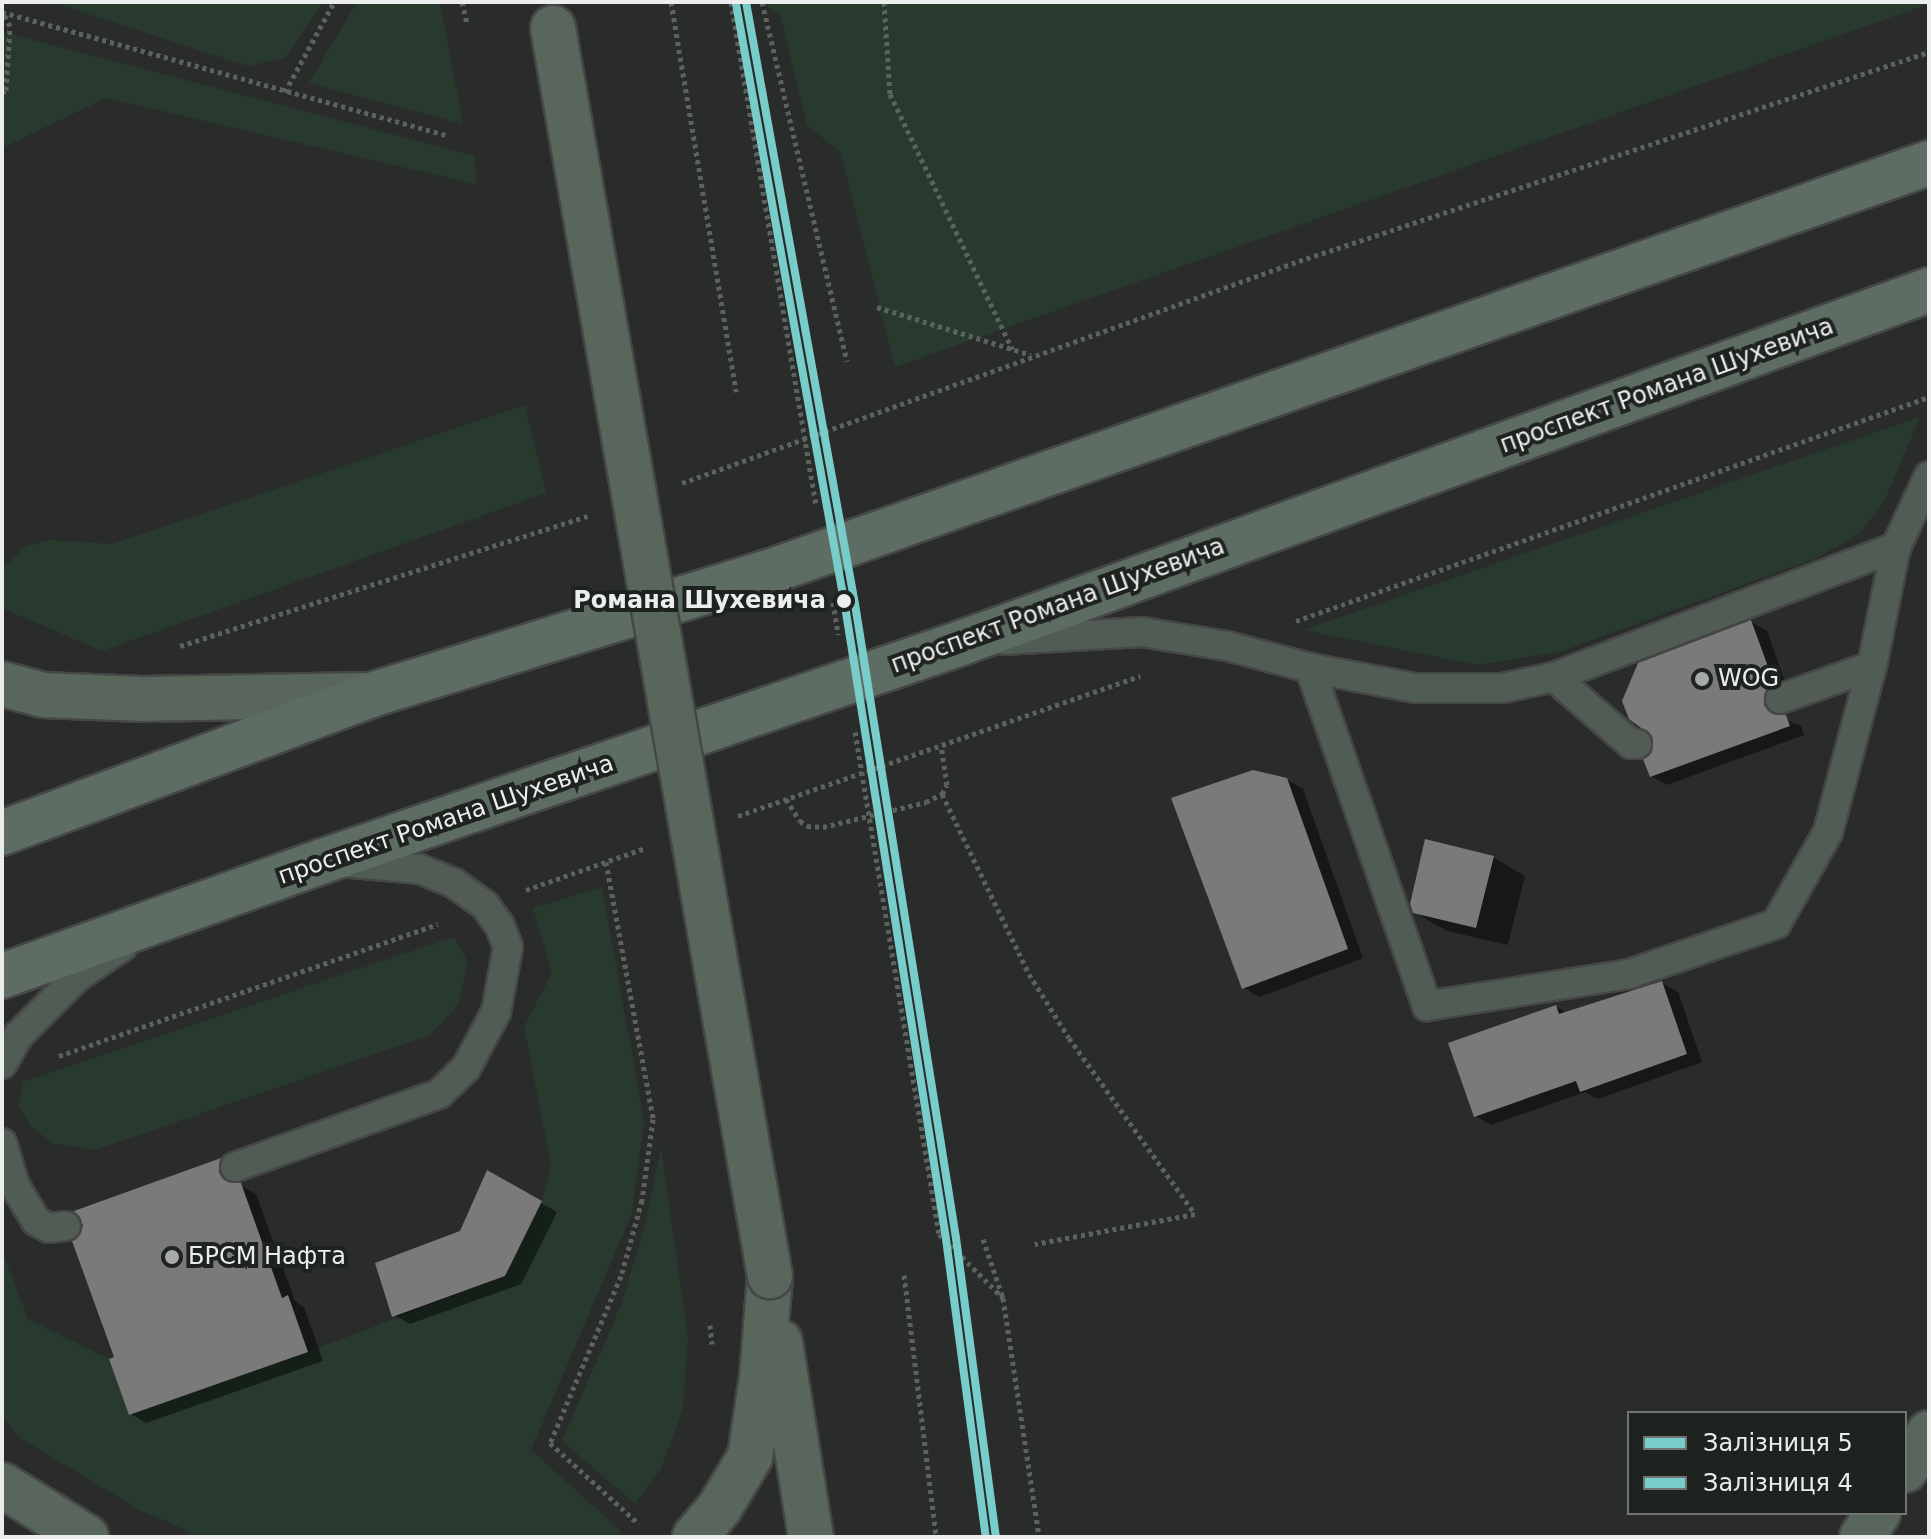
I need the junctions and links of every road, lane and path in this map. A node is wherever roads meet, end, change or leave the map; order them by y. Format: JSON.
{"nodes":[{"id":1,"x":334,"y":2,"type":"edge"},
{"id":2,"x":462,"y":2,"type":"edge"},
{"id":3,"x":671,"y":2,"type":"edge"},
{"id":4,"x":762,"y":2,"type":"edge"},
{"id":5,"x":884,"y":2,"type":"edge"},
{"id":6,"x":2,"y":12,"type":"edge"},
{"id":7,"x":548,"y":15,"type":"edge"},
{"id":8,"x":467,"y":23,"type":"dead end"},
{"id":9,"x":1929,"y":52,"type":"edge"},
{"id":10,"x":285,"y":92,"type":"junction"},
{"id":11,"x":2,"y":93,"type":"edge"},
{"id":12,"x":447,"y":135,"type":"dead end"},
{"id":13,"x":1929,"y":163,"type":"edge"},
{"id":14,"x":1929,"y":290,"type":"edge"},
{"id":15,"x":877,"y":307,"type":"dead end"},
{"id":16,"x":1012,"y":349,"type":"junction"},
{"id":17,"x":1031,"y":355,"type":"dead end"},
{"id":18,"x":847,"y":361,"type":"dead end"},
{"id":19,"x":736,"y":392,"type":"dead end"},
{"id":20,"x":1929,"y":397,"type":"edge"},
{"id":21,"x":1929,"y":476,"type":"edge"},
{"id":22,"x":669,"y":487,"type":"dead end"},
{"id":23,"x":596,"y":513,"type":"dead end"},
{"id":24,"x":1896,"y":547,"type":"junction"},
{"id":25,"x":961,"y":643,"type":"junction"},
{"id":26,"x":1227,"y":646,"type":"junction"},
{"id":27,"x":177,"y":647,"type":"dead end"},
{"id":28,"x":1872,"y":666,"type":"junction"},
{"id":29,"x":1310,"y":668,"type":"junction"},
{"id":30,"x":1143,"y":675,"type":"dead end"},
{"id":31,"x":1554,"y":677,"type":"junction"},
{"id":32,"x":2,"y":684,"type":"edge"},
{"id":33,"x":371,"y":695,"type":"junction"},
{"id":34,"x":1780,"y":699,"type":"dead end"},
{"id":35,"x":1637,"y":744,"type":"dead end"},
{"id":36,"x":941,"y":745,"type":"junction"},
{"id":37,"x":942,"y":794,"type":"junction"},
{"id":38,"x":786,"y":799,"type":"junction"},
{"id":39,"x":726,"y":820,"type":"dead end"},
{"id":40,"x":2,"y":833,"type":"edge"},
{"id":41,"x":651,"y":846,"type":"dead end"},
{"id":42,"x":323,"y":861,"type":"junction"},
{"id":43,"x":606,"y":862,"type":"junction"},
{"id":44,"x":485,"y":905,"type":"junction"},
{"id":45,"x":155,"y":923,"type":"junction"},
{"id":46,"x":10,"y":981,"type":"edge"},
{"id":47,"x":46,"y":1060,"type":"dead end"},
{"id":48,"x":2,"y":1064,"type":"edge"},
{"id":49,"x":2,"y":1143,"type":"edge"},
{"id":50,"x":235,"y":1167,"type":"dead end"},
{"id":51,"x":66,"y":1226,"type":"dead end"},
{"id":52,"x":983,"y":1239,"type":"dead end"},
{"id":53,"x":1035,"y":1244,"type":"dead end"},
{"id":54,"x":904,"y":1275,"type":"dead end"},
{"id":55,"x":770,"y":1276,"type":"junction"},
{"id":56,"x":710,"y":1325,"type":"dead end"},
{"id":57,"x":714,"y":1353,"type":"dead end"},
{"id":58,"x":1929,"y":1433,"type":"edge"},
{"id":59,"x":1907,"y":1467,"type":"edge"},
{"id":60,"x":2,"y":1485,"type":"edge"},
{"id":61,"x":1877,"y":1515,"type":"edge"},
{"id":62,"x":639,"y":1524,"type":"dead end"},
{"id":63,"x":86,"y":1537,"type":"edge"},
{"id":64,"x":695,"y":1537,"type":"edge"},
{"id":65,"x":811,"y":1537,"type":"edge"},
{"id":66,"x":936,"y":1537,"type":"edge"},
{"id":67,"x":1039,"y":1537,"type":"edge"},
{"id":68,"x":1862,"y":1537,"type":"edge"}],
"edges":[{"from":1,"to":10,"type":"path"},
{"from":2,"to":8,"type":"path"},
{"from":3,"to":19,"type":"path"},
{"from":4,"to":18,"type":"path"},
{"from":5,"to":16,"type":"path"},
{"from":6,"to":10,"type":"path"},
{"from":6,"to":11,"type":"path"},
{"from":7,"to":55,"type":"street","bridge":true},
{"from":9,"to":22,"type":"path"},
{"from":10,"to":12,"type":"path"},
{"from":13,"to":33,"type":"main road"},
{"from":14,"to":25,"type":"main road","name":"проспект Романа Шухевича"},
{"from":15,"to":16,"type":"path"},
{"from":16,"to":17,"type":"path"},
{"from":20,"to":26,"type":"path"},
{"from":21,"to":24,"type":"lane"},
{"from":23,"to":27,"type":"path"},
{"from":24,"to":28,"type":"lane"},
{"from":24,"to":31,"type":"lane"},
{"from":25,"to":26,"type":"lane"},
{"from":25,"to":42,"type":"main road","name":"проспект Романа Шухевича"},
{"from":26,"to":29,"type":"lane"},
{"from":28,"to":29,"type":"lane"},
{"from":28,"to":34,"type":"lane"},
{"from":29,"to":31,"type":"lane"},
{"from":30,"to":36,"type":"path"},
{"from":31,"to":35,"type":"lane"},
{"from":32,"to":33,"type":"street"},
{"from":33,"to":40,"type":"main road"},
{"from":36,"to":37,"type":"path"},
{"from":36,"to":38,"type":"path"},
{"from":37,"to":38,"type":"path"},
{"from":37,"to":53,"type":"path"},
{"from":38,"to":39,"type":"path"},
{"from":41,"to":43,"type":"path"},
{"from":42,"to":44,"type":"lane"},
{"from":42,"to":45,"type":"main road","name":"проспект Романа Шухевича"},
{"from":43,"to":44,"type":"path"},
{"from":43,"to":62,"type":"path"},
{"from":44,"to":47,"type":"path"},
{"from":44,"to":50,"type":"lane"},
{"from":45,"to":46,"type":"main road","name":"проспект Романа Шухевича"},
{"from":45,"to":48,"type":"lane"},
{"from":49,"to":51,"type":"lane"},
{"from":52,"to":67,"type":"path"},
{"from":54,"to":66,"type":"path"},
{"from":55,"to":64,"type":"street"},
{"from":55,"to":65,"type":"street"},
{"from":56,"to":57,"type":"path"},
{"from":58,"to":59,"type":"street"},
{"from":60,"to":63,"type":"street"},
{"from":61,"to":68,"type":"street"}]}
